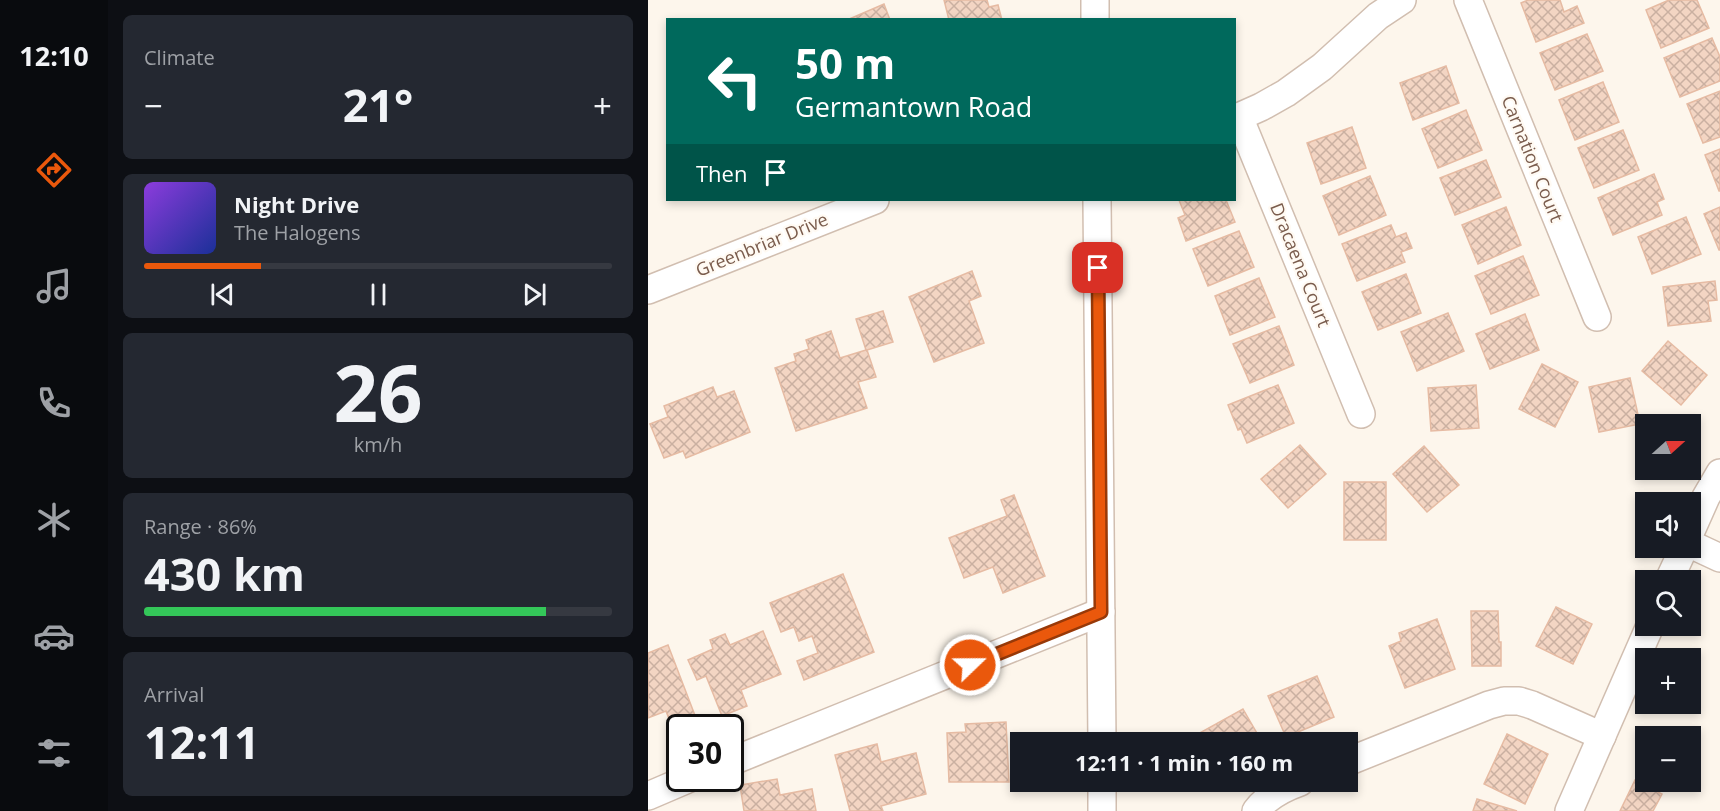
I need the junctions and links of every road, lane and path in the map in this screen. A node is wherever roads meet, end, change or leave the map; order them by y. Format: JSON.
{"nodes":[{"id":1,"x":1095,"y":0,"type":"edge"},
{"id":2,"x":1402,"y":0,"type":"edge"},
{"id":3,"x":1468,"y":0,"type":"edge"},
{"id":4,"x":1095,"y":18,"type":"edge"},
{"id":5,"x":1237,"y":118,"type":"edge"},
{"id":6,"x":872,"y":201,"type":"edge"},
{"id":7,"x":1097,"y":201,"type":"edge"},
{"id":8,"x":648,"y":290,"type":"edge"},
{"id":9,"x":1597,"y":317,"type":"dead end"},
{"id":10,"x":1361,"y":414,"type":"dead end"},
{"id":11,"x":1720,"y":474,"type":"edge"},
{"id":12,"x":1701,"y":508,"type":"edge"},
{"id":13,"x":1701,"y":549,"type":"edge"},
{"id":14,"x":1720,"y":558,"type":"edge"},
{"id":15,"x":1101,"y":612,"type":"junction"},
{"id":16,"x":1646,"y":636,"type":"edge"},
{"id":17,"x":1102,"y":732,"type":"edge"},
{"id":18,"x":1602,"y":735,"type":"junction"},
{"id":19,"x":744,"y":756,"type":"edge"},
{"id":20,"x":1358,"y":758,"type":"edge"},
{"id":21,"x":666,"y":788,"type":"edge"},
{"id":22,"x":1102,"y":792,"type":"edge"},
{"id":23,"x":1277,"y":792,"type":"edge"},
{"id":24,"x":648,"y":796,"type":"edge"},
{"id":25,"x":1102,"y":811,"type":"edge"},
{"id":26,"x":1256,"y":811,"type":"edge"},
{"id":27,"x":1569,"y":811,"type":"edge"}],
"edges":[{"from":1,"to":4,"type":"street"},
{"from":2,"to":5,"type":"street"},
{"from":3,"to":9,"type":"street","name":"Carnation Court"},
{"from":5,"to":10,"type":"street","name":"Dracaena Court"},
{"from":6,"to":8,"type":"street","name":"Greenbriar Drive"},
{"from":7,"to":15,"type":"street"},
{"from":11,"to":12,"type":"street"},
{"from":13,"to":14,"type":"street"},
{"from":15,"to":17,"type":"street"},
{"from":15,"to":19,"type":"street"},
{"from":16,"to":18,"type":"street"},
{"from":18,"to":20,"type":"street"},
{"from":18,"to":27,"type":"street"},
{"from":21,"to":24,"type":"street"},
{"from":22,"to":25,"type":"street"},
{"from":23,"to":26,"type":"street"}]}
